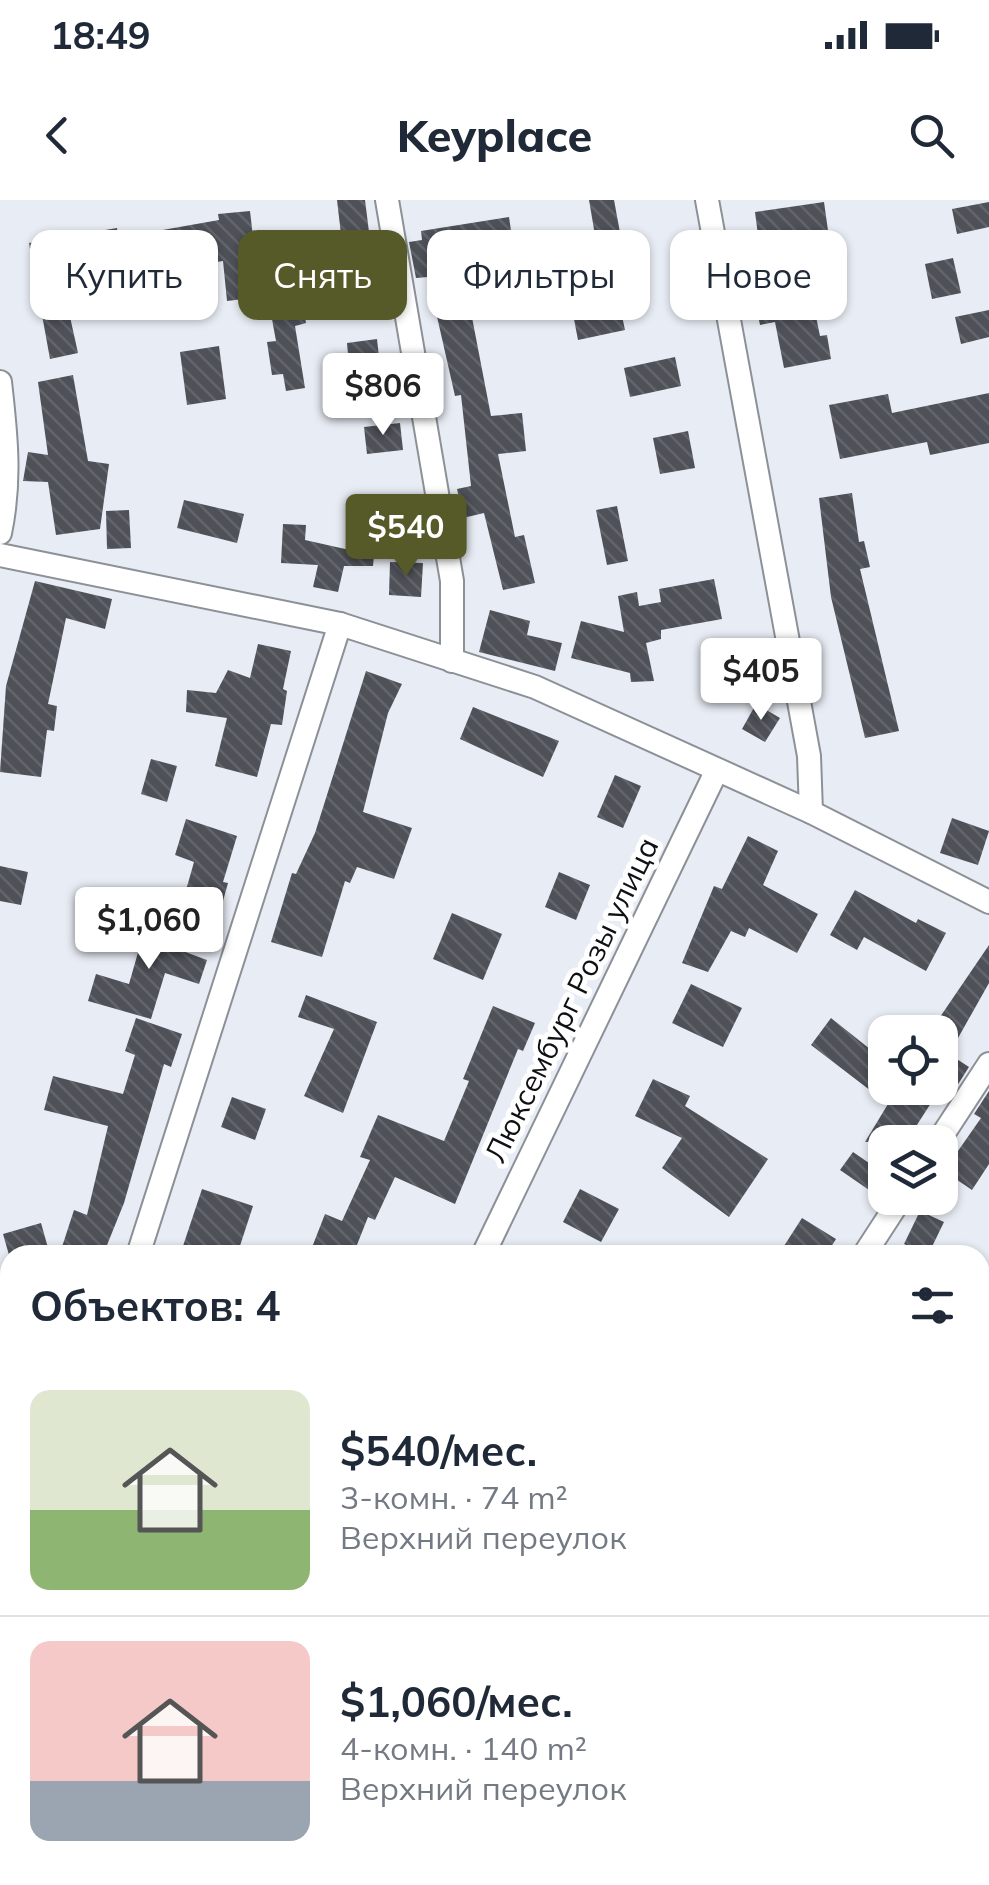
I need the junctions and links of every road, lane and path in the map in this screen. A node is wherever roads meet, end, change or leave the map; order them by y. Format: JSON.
{"nodes":[{"id":1,"x":386,"y":200,"type":"edge"},
{"id":2,"x":707,"y":200,"type":"edge"},
{"id":3,"x":0,"y":382,"type":"edge"},
{"id":4,"x":0,"y":532,"type":"edge"},
{"id":5,"x":0,"y":555,"type":"edge"},
{"id":6,"x":340,"y":624,"type":"junction"},
{"id":7,"x":452,"y":660,"type":"junction"},
{"id":8,"x":716,"y":772,"type":"junction"},
{"id":9,"x":812,"y":812,"type":"junction"},
{"id":10,"x":989,"y":902,"type":"edge"},
{"id":11,"x":989,"y":1064,"type":"edge"},
{"id":12,"x":949,"y":1125,"type":"edge"},
{"id":13,"x":891,"y":1215,"type":"edge"},
{"id":14,"x":141,"y":1245,"type":"edge"},
{"id":15,"x":488,"y":1245,"type":"edge"},
{"id":16,"x":871,"y":1245,"type":"edge"}],
"edges":[{"from":1,"to":7,"type":"street"},
{"from":2,"to":9,"type":"street"},
{"from":3,"to":4,"type":"street"},
{"from":5,"to":6,"type":"street"},
{"from":6,"to":7,"type":"street"},
{"from":6,"to":14,"type":"street"},
{"from":7,"to":8,"type":"street"},
{"from":8,"to":9,"type":"street"},
{"from":8,"to":15,"type":"street","name":"Люксембург Розы улица"},
{"from":9,"to":10,"type":"street"},
{"from":11,"to":12,"type":"street"},
{"from":13,"to":16,"type":"street"}]}
